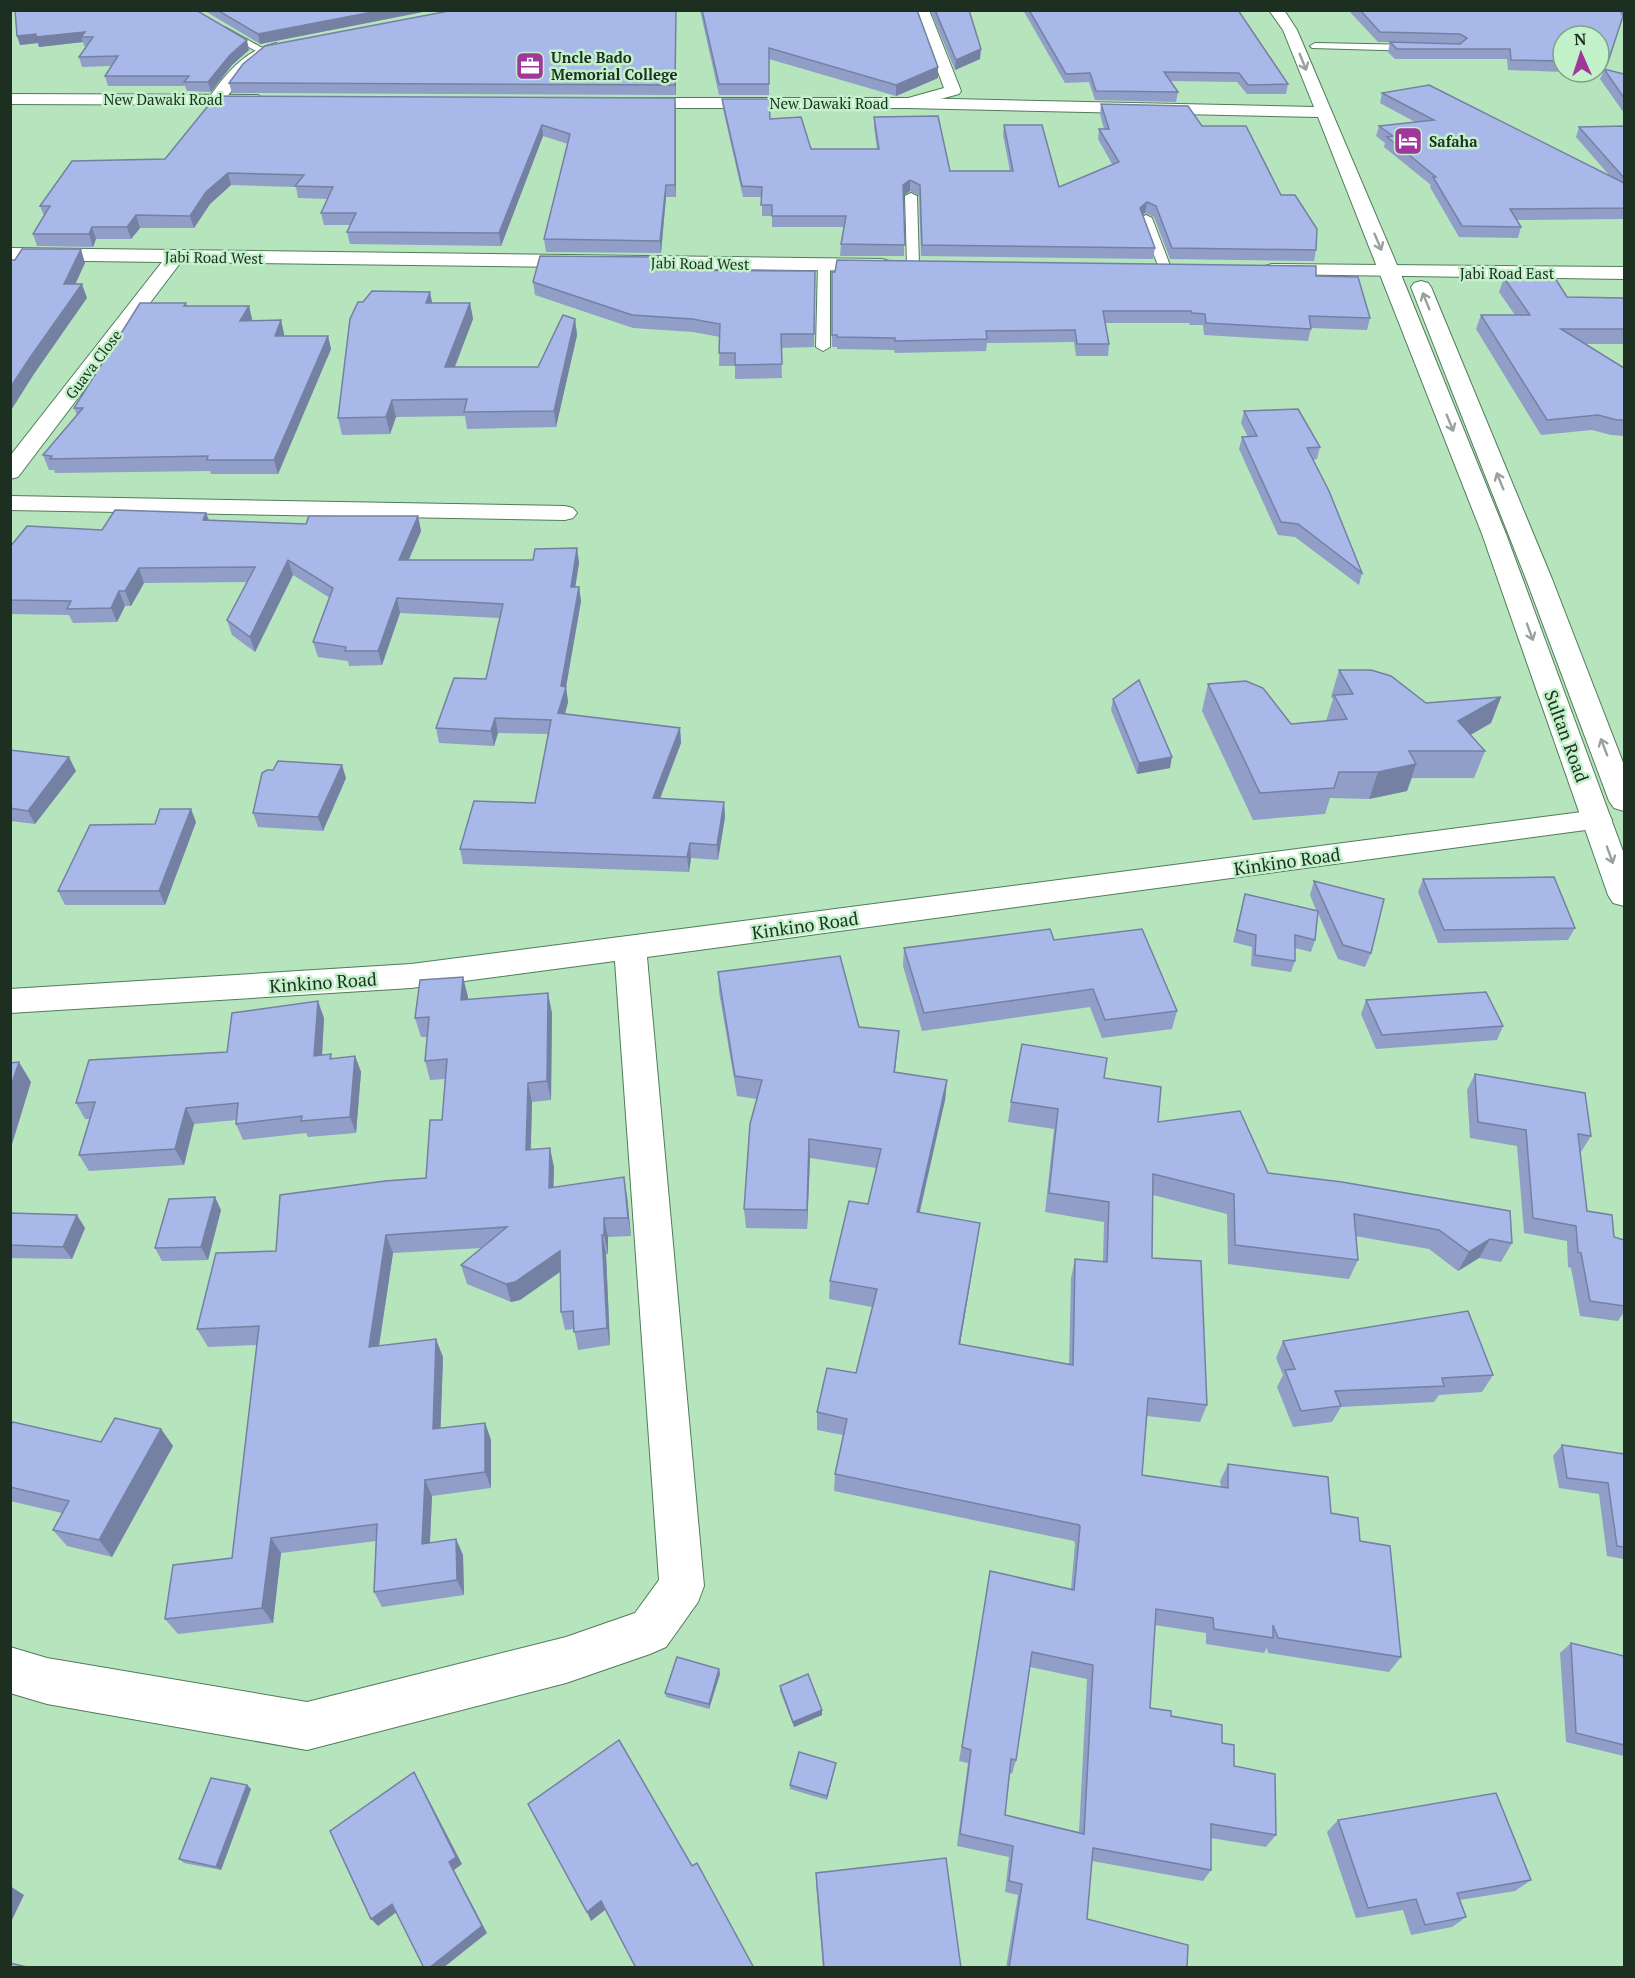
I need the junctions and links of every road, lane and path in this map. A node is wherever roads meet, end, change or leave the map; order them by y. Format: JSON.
{"nodes":[{"id":1,"x":922,"y":10,"type":"edge"},
{"id":2,"x":1276,"y":10,"type":"edge"},
{"id":3,"x":1293,"y":10,"type":"edge"},
{"id":4,"x":210,"y":20,"type":"edge"},
{"id":5,"x":289,"y":45,"type":"edge"},
{"id":6,"x":1315,"y":46,"type":"junction"},
{"id":7,"x":1433,"y":49,"type":"edge"},
{"id":8,"x":261,"y":50,"type":"junction"},
{"id":9,"x":953,"y":92,"type":"junction"},
{"id":10,"x":10,"y":99,"type":"edge"},
{"id":11,"x":216,"y":99,"type":"junction"},
{"id":12,"x":274,"y":100,"type":"edge"},
{"id":13,"x":611,"y":103,"type":"edge"},
{"id":14,"x":907,"y":103,"type":"junction"},
{"id":15,"x":994,"y":105,"type":"junction"},
{"id":16,"x":1323,"y":112,"type":"junction"},
{"id":17,"x":1352,"y":132,"type":"dead end"},
{"id":18,"x":911,"y":196,"type":"edge"},
{"id":19,"x":1146,"y":218,"type":"edge"},
{"id":20,"x":1405,"y":250,"type":"dead end"},
{"id":21,"x":10,"y":254,"type":"edge"},
{"id":22,"x":176,"y":256,"type":"junction"},
{"id":23,"x":824,"y":264,"type":"junction"},
{"id":24,"x":913,"y":265,"type":"junction"},
{"id":25,"x":936,"y":265,"type":"edge"},
{"id":26,"x":1142,"y":267,"type":"edge"},
{"id":27,"x":1165,"y":268,"type":"junction"},
{"id":28,"x":1188,"y":268,"type":"edge"},
{"id":29,"x":1248,"y":269,"type":"edge"},
{"id":30,"x":1390,"y":272,"type":"junction"},
{"id":31,"x":1414,"y":272,"type":"junction"},
{"id":32,"x":1624,"y":273,"type":"edge"},
{"id":33,"x":823,"y":346,"type":"dead end"},
{"id":34,"x":10,"y":472,"type":"edge"},
{"id":35,"x":10,"y":503,"type":"edge"},
{"id":36,"x":565,"y":513,"type":"dead end"},
{"id":37,"x":1624,"y":801,"type":"edge"},
{"id":38,"x":1597,"y":820,"type":"junction"},
{"id":39,"x":1624,"y":895,"type":"edge"},
{"id":40,"x":630,"y":949,"type":"junction"},
{"id":41,"x":10,"y":1001,"type":"edge"},
{"id":42,"x":10,"y":1670,"type":"edge"}],
"edges":[{"from":1,"to":9,"type":"street"},
{"from":2,"to":16,"type":"street","name":"Sultan Road","one_way":true},
{"from":3,"to":6,"type":"street"},
{"from":4,"to":8,"type":"lane"},
{"from":5,"to":8,"type":"street"},
{"from":6,"to":7,"type":"lane"},
{"from":6,"to":17,"type":"street"},
{"from":8,"to":11,"type":"street"},
{"from":9,"to":14,"type":"street"},
{"from":9,"to":15,"type":"street"},
{"from":10,"to":11,"type":"street","name":"New Dawaki Road"},
{"from":11,"to":12,"type":"street","name":"New Dawaki Road"},
{"from":13,"to":14,"type":"street","name":"New Dawaki Road"},
{"from":14,"to":15,"type":"street","name":"New Dawaki Road"},
{"from":15,"to":16,"type":"street","name":"New Dawaki Road"},
{"from":16,"to":30,"type":"street","name":"Sultan Road","one_way":true},
{"from":18,"to":24,"type":"lane"},
{"from":19,"to":27,"type":"lane"},
{"from":20,"to":31,"type":"street","name":"Sultan Road"},
{"from":21,"to":22,"type":"street","name":"Jabi Road West"},
{"from":22,"to":23,"type":"street","name":"Jabi Road West"},
{"from":22,"to":34,"type":"street","name":"Guava Close"},
{"from":23,"to":24,"type":"street","name":"Jabi Road West"},
{"from":23,"to":33,"type":"lane"},
{"from":24,"to":25,"type":"street","name":"Jabi Road West"},
{"from":26,"to":27,"type":"street"},
{"from":27,"to":28,"type":"street"},
{"from":29,"to":30,"type":"street"},
{"from":30,"to":31,"type":"street","name":"Jabi Road East"},
{"from":30,"to":38,"type":"street","name":"Sultan Road","one_way":true},
{"from":31,"to":32,"type":"street","name":"Jabi Road East"},
{"from":37,"to":31,"type":"street","name":"Sultan Road","one_way":true},
{"from":35,"to":36,"type":"street"},
{"from":38,"to":39,"type":"street","name":"Sultan Road","one_way":true},
{"from":38,"to":40,"type":"street","name":"Kinkino Road"},
{"from":40,"to":41,"type":"street","name":"Kinkino Road"},
{"from":40,"to":42,"type":"street"}]}
